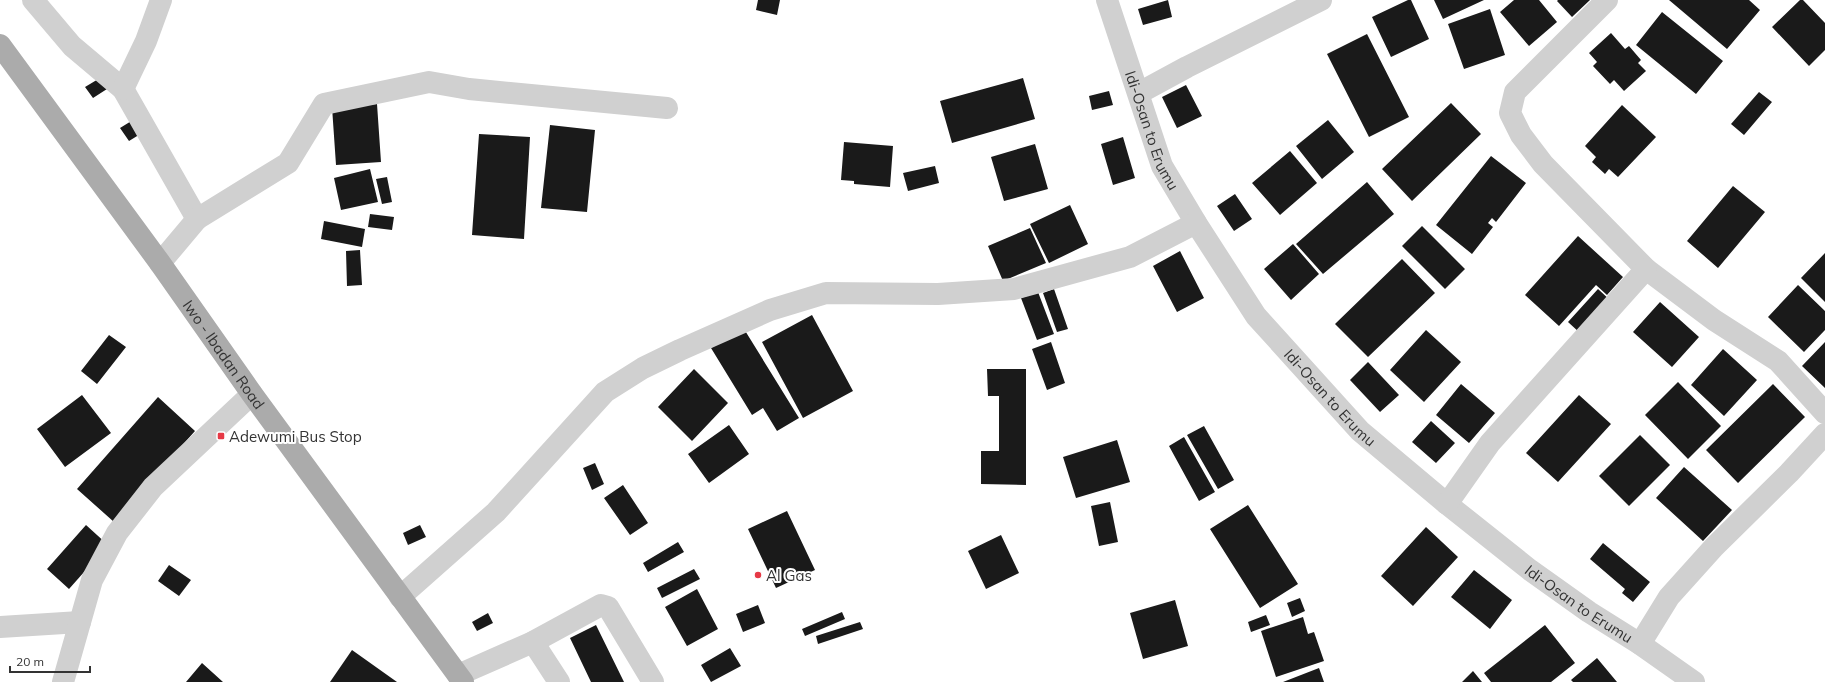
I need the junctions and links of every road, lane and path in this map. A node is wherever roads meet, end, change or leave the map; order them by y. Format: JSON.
{"nodes":[{"id":1,"x":33,"y":0,"type":"edge"},
{"id":2,"x":162,"y":0,"type":"edge"},
{"id":3,"x":1107,"y":0,"type":"edge"},
{"id":4,"x":1321,"y":0,"type":"edge"},
{"id":5,"x":1607,"y":0,"type":"edge"},
{"id":6,"x":0,"y":45,"type":"edge"},
{"id":7,"x":123,"y":89,"type":"junction"},
{"id":8,"x":1139,"y":93,"type":"junction"},
{"id":9,"x":668,"y":108,"type":"dead end"},
{"id":10,"x":197,"y":219,"type":"junction"},
{"id":11,"x":1196,"y":223,"type":"junction"},
{"id":12,"x":160,"y":263,"type":"junction"},
{"id":13,"x":1646,"y":269,"type":"junction"},
{"id":14,"x":252,"y":394,"type":"junction"},
{"id":15,"x":1825,"y":413,"type":"edge"},
{"id":16,"x":1825,"y":434,"type":"edge"},
{"id":17,"x":1446,"y":504,"type":"junction"},
{"id":18,"x":400,"y":597,"type":"junction"},
{"id":19,"x":80,"y":622,"type":"junction"},
{"id":20,"x":0,"y":627,"type":"edge"},
{"id":21,"x":533,"y":642,"type":"junction"},
{"id":22,"x":1640,"y":644,"type":"junction"},
{"id":23,"x":460,"y":679,"type":"edge"},
{"id":24,"x":63,"y":682,"type":"edge"},
{"id":25,"x":559,"y":682,"type":"edge"},
{"id":26,"x":653,"y":682,"type":"edge"},
{"id":27,"x":1694,"y":682,"type":"edge"}],
"edges":[{"from":1,"to":7,"type":"street"},
{"from":2,"to":7,"type":"street"},
{"from":3,"to":8,"type":"street","name":"Idi-Osan to Erumu"},
{"from":4,"to":8,"type":"street"},
{"from":5,"to":13,"type":"street"},
{"from":6,"to":12,"type":"main road","name":"Iwo - Ibadan Road"},
{"from":7,"to":10,"type":"street"},
{"from":8,"to":11,"type":"street","name":"Idi-Osan to Erumu"},
{"from":9,"to":10,"type":"street"},
{"from":10,"to":12,"type":"street"},
{"from":11,"to":17,"type":"street","name":"Idi-Osan to Erumu"},
{"from":11,"to":18,"type":"street"},
{"from":12,"to":14,"type":"main road","name":"Iwo - Ibadan Road"},
{"from":13,"to":15,"type":"street"},
{"from":13,"to":17,"type":"street"},
{"from":14,"to":18,"type":"main road","name":"Iwo - Ibadan Road"},
{"from":14,"to":19,"type":"street"},
{"from":16,"to":22,"type":"street"},
{"from":17,"to":22,"type":"street","name":"Idi-Osan to Erumu"},
{"from":18,"to":23,"type":"main road","name":"Iwo - Ibadan Road"},
{"from":19,"to":20,"type":"street"},
{"from":19,"to":24,"type":"street"},
{"from":21,"to":23,"type":"street"},
{"from":21,"to":25,"type":"street"},
{"from":21,"to":26,"type":"street"},
{"from":22,"to":27,"type":"street","name":"Idi-Osan to Erumu"}]}
